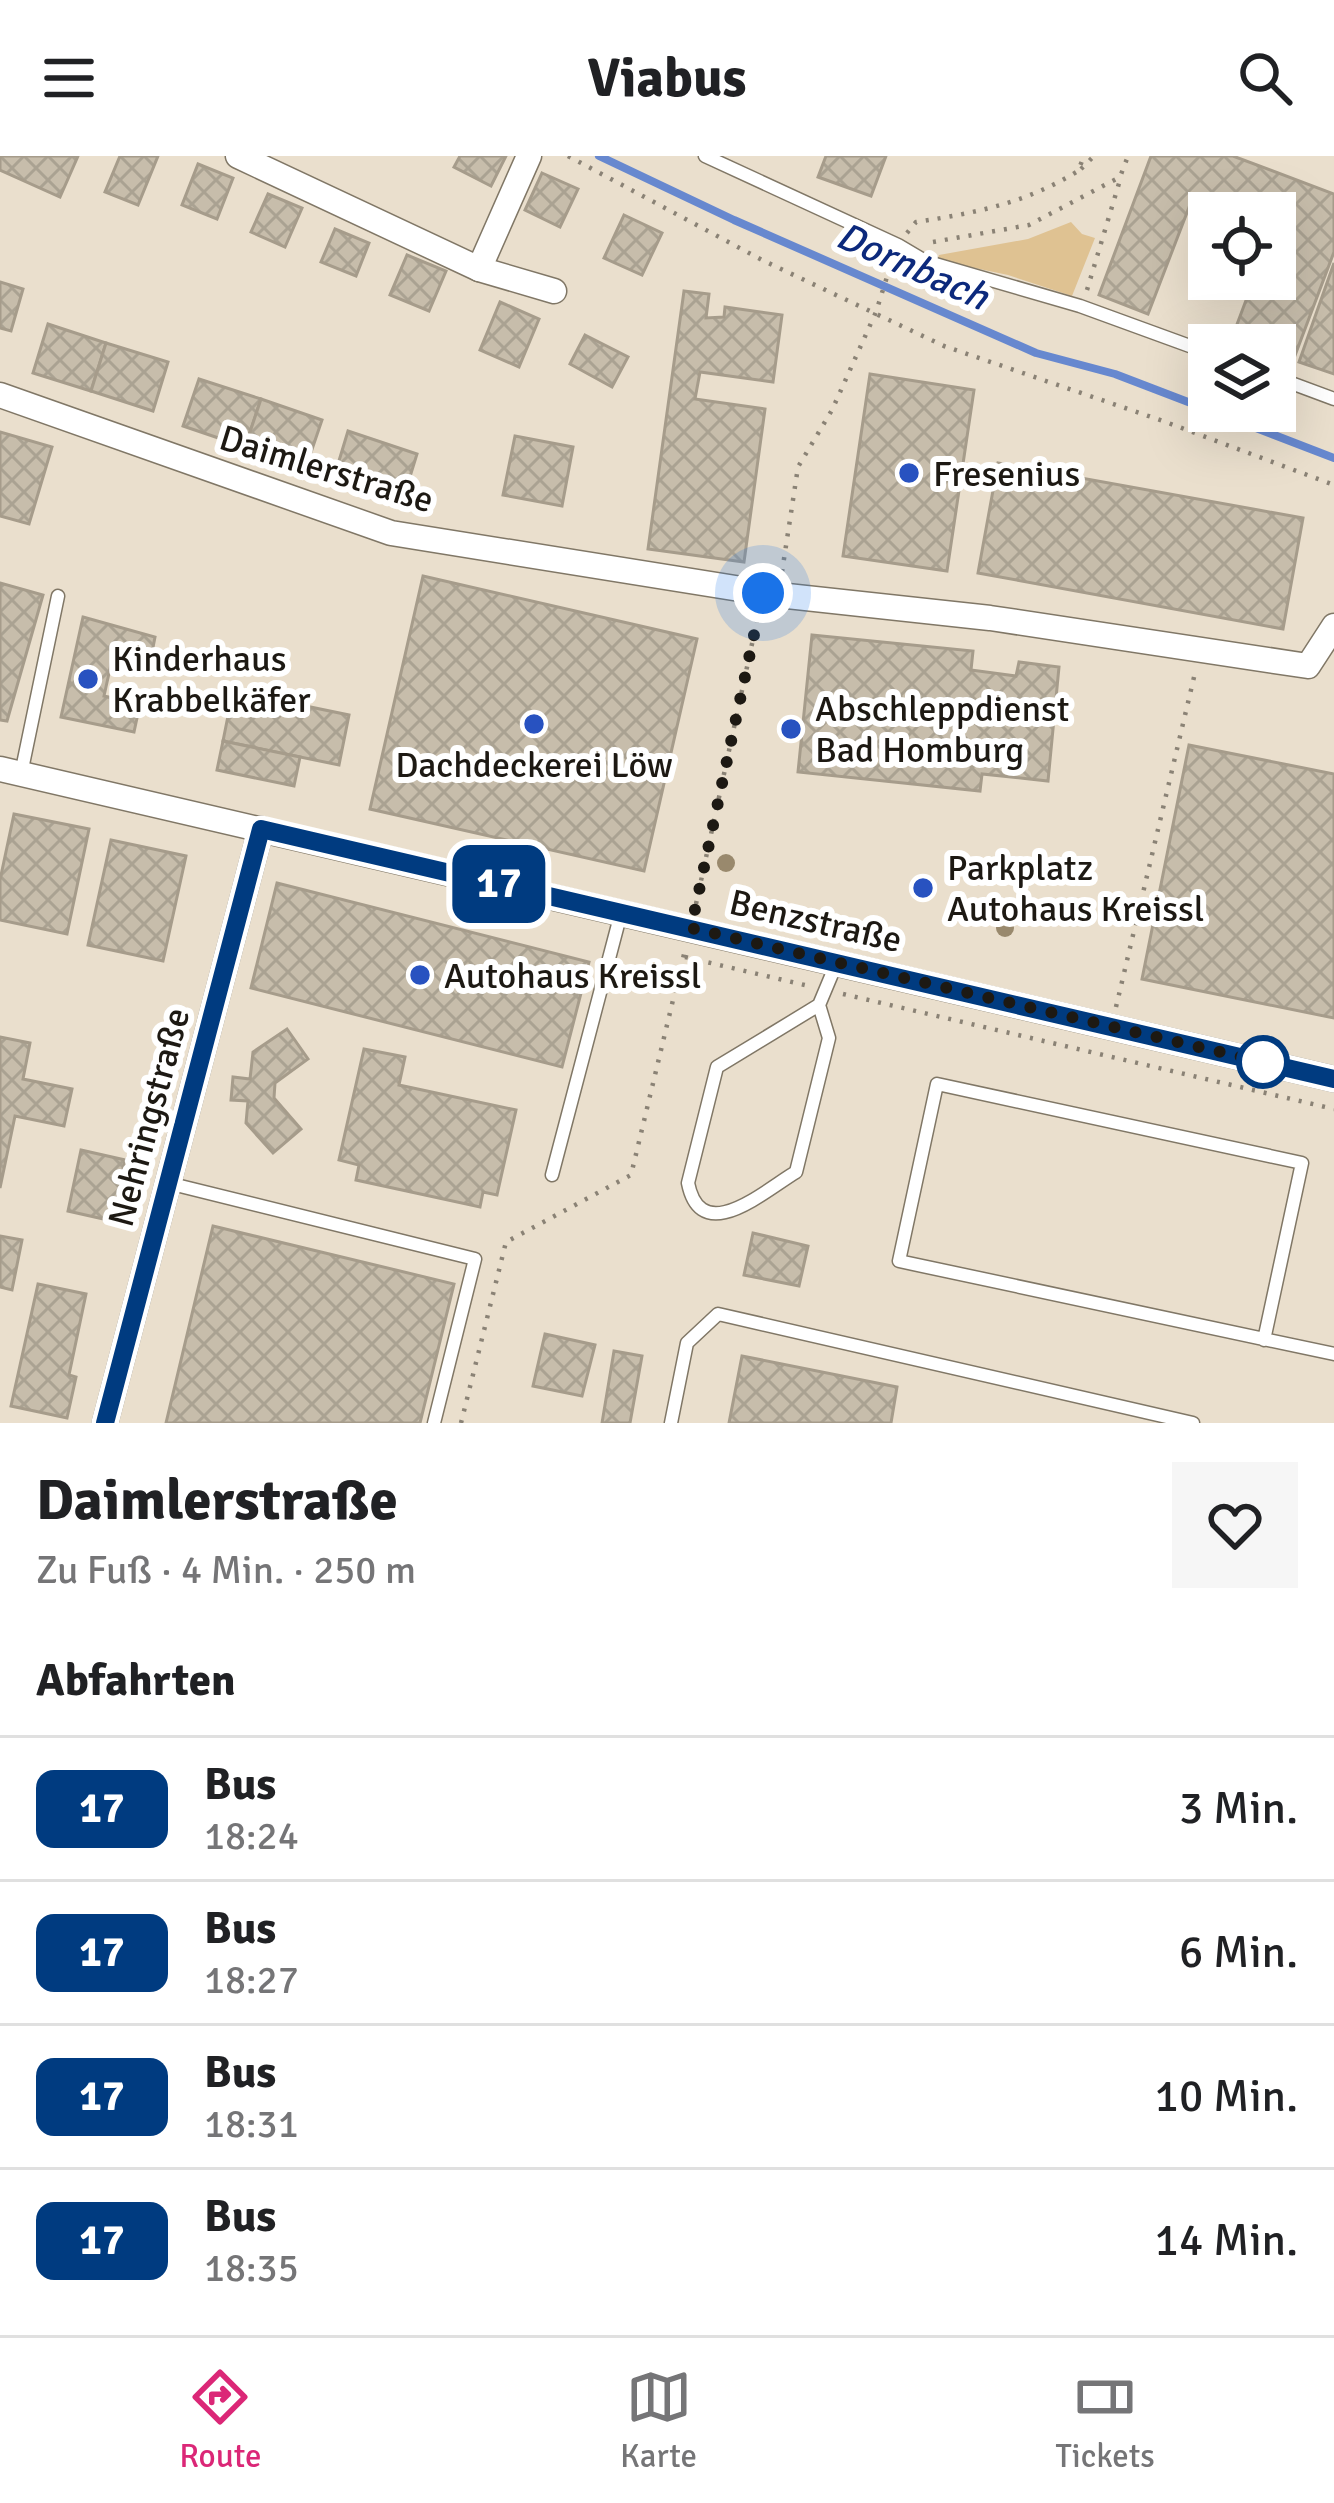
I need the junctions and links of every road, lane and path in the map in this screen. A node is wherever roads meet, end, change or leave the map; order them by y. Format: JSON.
{"nodes":[{"id":1,"x":238,"y":156,"type":"edge"},
{"id":2,"x":530,"y":156,"type":"edge"},
{"id":3,"x":568,"y":156,"type":"edge"},
{"id":4,"x":705,"y":156,"type":"edge"},
{"id":5,"x":1084,"y":156,"type":"edge"},
{"id":6,"x":1094,"y":156,"type":"edge"},
{"id":7,"x":1128,"y":156,"type":"edge"},
{"id":8,"x":1078,"y":171,"type":"junction"},
{"id":9,"x":1120,"y":177,"type":"junction"},
{"id":10,"x":932,"y":242,"type":"dead end"},
{"id":11,"x":898,"y":245,"type":"junction"},
{"id":12,"x":478,"y":269,"type":"junction"},
{"id":13,"x":1090,"y":282,"type":"dead end"},
{"id":14,"x":554,"y":292,"type":"dead end"},
{"id":15,"x":876,"y":312,"type":"junction"},
{"id":16,"x":1188,"y":345,"type":"edge"},
{"id":17,"x":1296,"y":385,"type":"edge"},
{"id":18,"x":0,"y":394,"type":"edge"},
{"id":19,"x":1334,"y":399,"type":"edge"},
{"id":20,"x":1334,"y":485,"type":"edge"},
{"id":21,"x":770,"y":594,"type":"junction"},
{"id":22,"x":58,"y":596,"type":"dead end"},
{"id":23,"x":35,"y":624,"type":"dead end"},
{"id":24,"x":1334,"y":626,"type":"edge"},
{"id":25,"x":52,"y":627,"type":"junction"},
{"id":26,"x":1201,"y":650,"type":"junction"},
{"id":27,"x":10,"y":771,"type":"edge"},
{"id":28,"x":261,"y":829,"type":"junction"},
{"id":29,"x":622,"y":912,"type":"junction"},
{"id":30,"x":691,"y":928,"type":"junction"},
{"id":31,"x":684,"y":956,"type":"junction"},
{"id":32,"x":837,"y":961,"type":"junction"},
{"id":33,"x":819,"y":1005,"type":"junction"},
{"id":34,"x":1112,"y":1026,"type":"junction"},
{"id":35,"x":1334,"y":1079,"type":"edge"},
{"id":36,"x":1334,"y":1109,"type":"edge"},
{"id":37,"x":552,"y":1175,"type":"dead end"},
{"id":38,"x":168,"y":1183,"type":"junction"},
{"id":39,"x":1264,"y":1340,"type":"junction"},
{"id":40,"x":1334,"y":1354,"type":"edge"},
{"id":41,"x":105,"y":1423,"type":"edge"},
{"id":42,"x":434,"y":1423,"type":"edge"},
{"id":43,"x":461,"y":1423,"type":"edge"},
{"id":44,"x":671,"y":1423,"type":"edge"},
{"id":45,"x":1193,"y":1423,"type":"edge"}],
"edges":[{"from":1,"to":12,"type":"street"},
{"from":2,"to":12,"type":"street"},
{"from":3,"to":15,"type":"path"},
{"from":4,"to":11,"type":"lane"},
{"from":5,"to":8,"type":"path"},
{"from":6,"to":8,"type":"path"},
{"from":7,"to":9,"type":"path"},
{"from":8,"to":11,"type":"path"},
{"from":9,"to":10,"type":"path"},
{"from":9,"to":13,"type":"path"},
{"from":11,"to":15,"type":"path"},
{"from":11,"to":16,"type":"lane"},
{"from":12,"to":14,"type":"street"},
{"from":15,"to":20,"type":"path"},
{"from":15,"to":21,"type":"path"},
{"from":17,"to":19,"type":"lane"},
{"from":18,"to":21,"type":"street","name":"Daimlerstraße"},
{"from":21,"to":26,"type":"street","name":"Daimlerstraße"},
{"from":21,"to":30,"type":"path"},
{"from":22,"to":25,"type":"lane"},
{"from":23,"to":25,"type":"lane"},
{"from":24,"to":26,"type":"street","name":"Daimlerstraße"},
{"from":25,"to":27,"type":"lane"},
{"from":26,"to":34,"type":"path"},
{"from":27,"to":28,"type":"street","name":"Benzstraße"},
{"from":28,"to":29,"type":"street","name":"Benzstraße"},
{"from":28,"to":38,"type":"street","name":"Nehringstraße"},
{"from":29,"to":30,"type":"street","name":"Benzstraße"},
{"from":29,"to":37,"type":"lane"},
{"from":30,"to":31,"type":"path"},
{"from":30,"to":32,"type":"street","name":"Benzstraße"},
{"from":31,"to":36,"type":"path"},
{"from":31,"to":43,"type":"path"},
{"from":32,"to":33,"type":"lane"},
{"from":32,"to":34,"type":"street","name":"Benzstraße"},
{"from":33,"to":33,"type":"lane"},
{"from":34,"to":35,"type":"street","name":"Benzstraße"},
{"from":38,"to":41,"type":"street","name":"Nehringstraße"},
{"from":38,"to":42,"type":"lane"},
{"from":39,"to":39,"type":"lane"},
{"from":39,"to":40,"type":"lane"},
{"from":44,"to":45,"type":"lane"}]}
